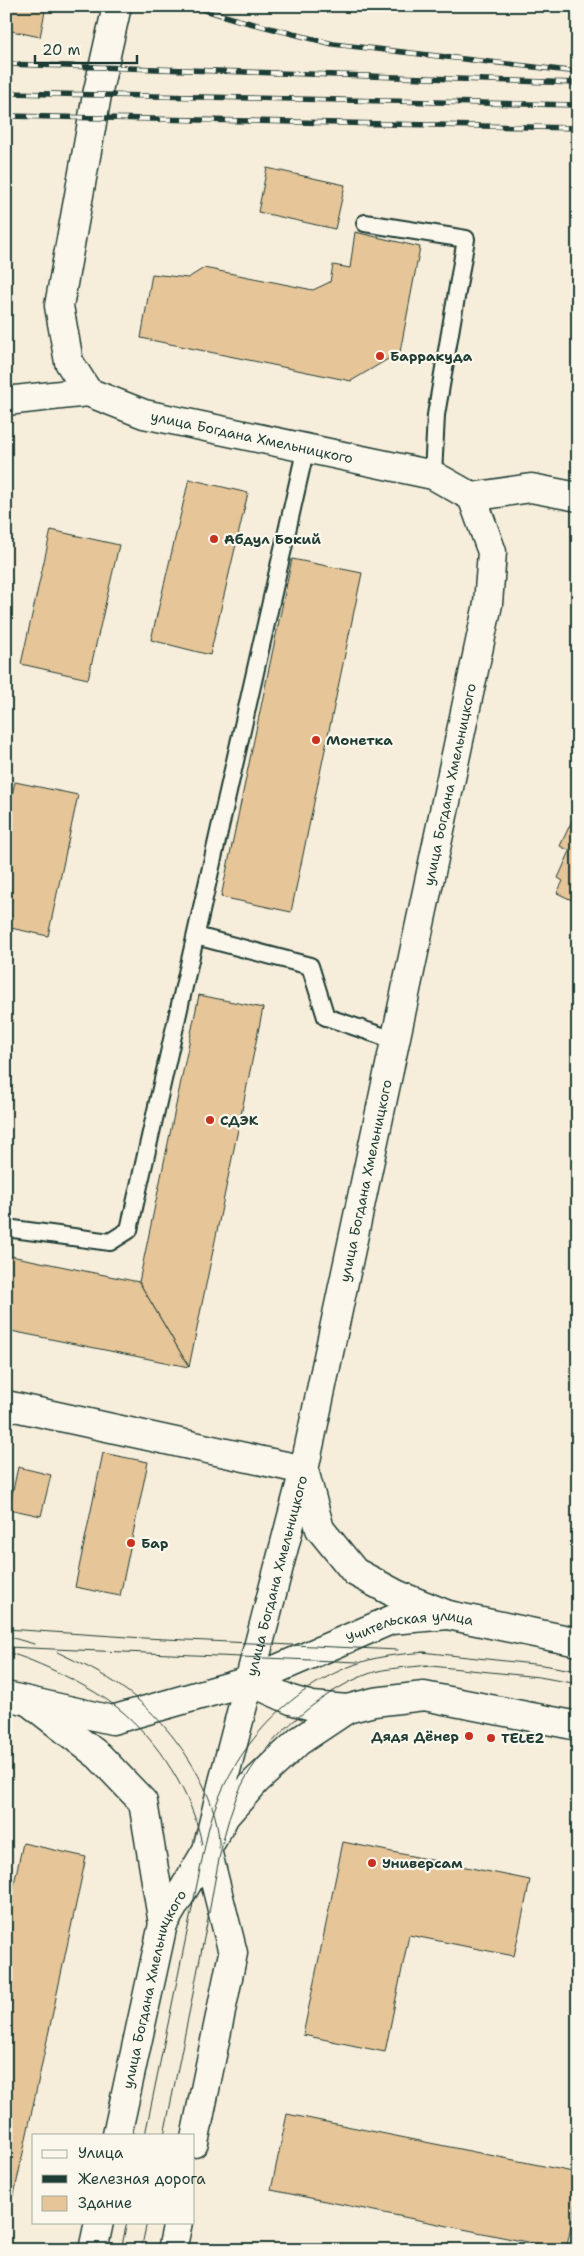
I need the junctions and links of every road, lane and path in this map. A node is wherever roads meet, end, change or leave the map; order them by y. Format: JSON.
{"nodes":[{"id":1,"x":112,"y":8,"type":"edge"},
{"id":2,"x":365,"y":223,"type":"dead end"},
{"id":3,"x":88,"y":392,"type":"junction"},
{"id":4,"x":6,"y":401,"type":"edge"},
{"id":5,"x":306,"y":447,"type":"junction"},
{"id":6,"x":433,"y":475,"type":"junction"},
{"id":7,"x":578,"y":496,"type":"edge"},
{"id":8,"x":472,"y":497,"type":"junction"},
{"id":9,"x":196,"y":936,"type":"junction"},
{"id":10,"x":394,"y":1040,"type":"junction"},
{"id":11,"x":6,"y":1228,"type":"edge"},
{"id":12,"x":6,"y":1405,"type":"edge"},
{"id":13,"x":304,"y":1470,"type":"junction"},
{"id":14,"x":448,"y":1616,"type":"junction"},
{"id":15,"x":578,"y":1642,"type":"edge"},
{"id":16,"x":249,"y":1681,"type":"junction"},
{"id":17,"x":17,"y":1699,"type":"edge"},
{"id":18,"x":347,"y":1709,"type":"junction"},
{"id":19,"x":578,"y":1726,"type":"edge"},
{"id":20,"x":207,"y":1850,"type":"junction"},
{"id":21,"x":163,"y":1924,"type":"junction"},
{"id":22,"x":117,"y":2134,"type":"edge"},
{"id":23,"x":195,"y":2138,"type":"edge"},
{"id":24,"x":98,"y":2224,"type":"edge"},
{"id":25,"x":178,"y":2224,"type":"edge"},
{"id":26,"x":93,"y":2250,"type":"edge"},
{"id":27,"x":172,"y":2250,"type":"edge"}],
"edges":[{"from":1,"to":3,"type":"main road"},
{"from":2,"to":6,"type":"lane"},
{"from":3,"to":4,"type":"main road"},
{"from":3,"to":5,"type":"main road","name":"улица Богдана Хмельницкого"},
{"from":5,"to":6,"type":"main road","name":"улица Богдана Хмельницкого"},
{"from":5,"to":9,"type":"lane"},
{"from":6,"to":8,"type":"main road","name":"улица Богдана Хмельницкого"},
{"from":7,"to":8,"type":"main road"},
{"from":8,"to":10,"type":"main road","name":"улица Богдана Хмельницкого"},
{"from":9,"to":10,"type":"lane"},
{"from":9,"to":11,"type":"lane"},
{"from":10,"to":13,"type":"main road","name":"улица Богдана Хмельницкого"},
{"from":12,"to":13,"type":"main road"},
{"from":13,"to":14,"type":"main road"},
{"from":13,"to":16,"type":"main road","name":"улица Богдана Хмельницкого"},
{"from":14,"to":15,"type":"main road","name":"Учительская улица"},
{"from":14,"to":16,"type":"main road","name":"Учительская улица"},
{"from":16,"to":17,"type":"main road","name":"Учительская улица"},
{"from":16,"to":18,"type":"main road"},
{"from":16,"to":20,"type":"main road","name":"улица Богдана Хмельницкого"},
{"from":17,"to":21,"type":"main road"},
{"from":18,"to":19,"type":"main road"},
{"from":18,"to":20,"type":"main road"},
{"from":20,"to":21,"type":"main road","name":"улица Богдана Хмельницкого"},
{"from":20,"to":23,"type":"main road","name":"улица Богдана Хмельницкого"},
{"from":21,"to":22,"type":"main road","name":"улица Богдана Хмельницкого"},
{"from":24,"to":26,"type":"main road"},
{"from":25,"to":27,"type":"main road"}]}
